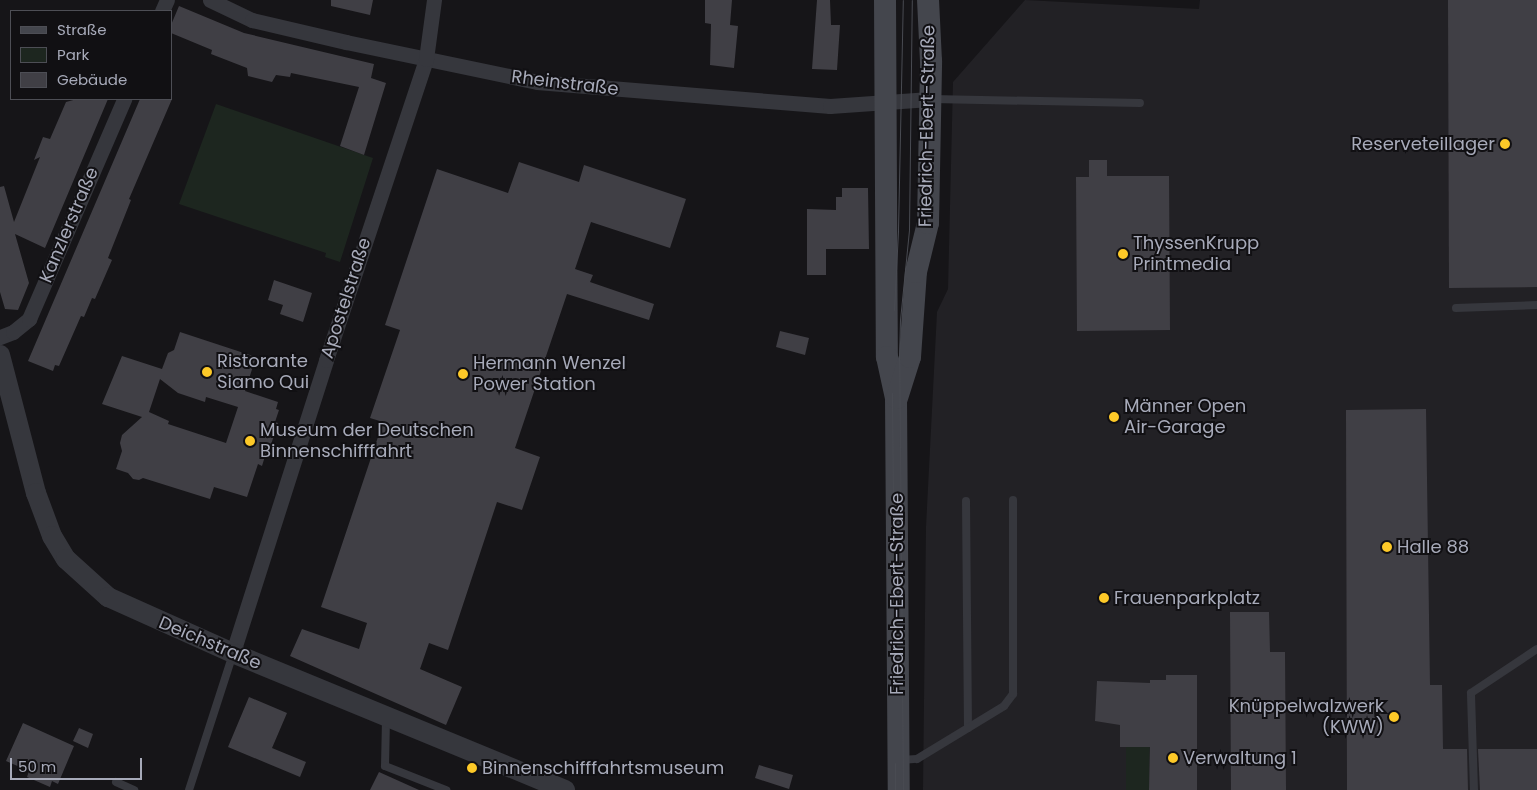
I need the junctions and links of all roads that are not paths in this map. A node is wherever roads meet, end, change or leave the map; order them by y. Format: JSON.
{"nodes":[{"id":1,"x":210,"y":0,"type":"edge"},
{"id":2,"x":434,"y":0,"type":"edge"},
{"id":3,"x":885,"y":0,"type":"edge"},
{"id":4,"x":928,"y":0,"type":"edge"},
{"id":5,"x":426,"y":59,"type":"junction"},
{"id":6,"x":930,"y":99,"type":"junction"},
{"id":7,"x":124,"y":100,"type":"edge"},
{"id":8,"x":1140,"y":102,"type":"dead end"},
{"id":9,"x":885,"y":103,"type":"junction"},
{"id":10,"x":1537,"y":305,"type":"edge"},
{"id":11,"x":1456,"y":308,"type":"dead end"},
{"id":12,"x":0,"y":337,"type":"edge"},
{"id":13,"x":0,"y":355,"type":"edge"},
{"id":14,"x":896,"y":398,"type":"junction"},
{"id":15,"x":1013,"y":500,"type":"dead end"},
{"id":16,"x":966,"y":501,"type":"dead end"},
{"id":17,"x":1537,"y":649,"type":"edge"},
{"id":18,"x":233,"y":652,"type":"junction"},
{"id":19,"x":386,"y":717,"type":"junction"},
{"id":20,"x":968,"y":728,"type":"junction"},
{"id":21,"x":899,"y":760,"type":"junction"},
{"id":22,"x":116,"y":782,"type":"dead end"},
{"id":23,"x":134,"y":790,"type":"edge"},
{"id":24,"x":189,"y":790,"type":"edge"},
{"id":25,"x":446,"y":790,"type":"edge"},
{"id":26,"x":565,"y":790,"type":"edge"},
{"id":27,"x":900,"y":790,"type":"edge"},
{"id":28,"x":1474,"y":790,"type":"edge"}],
"edges":[{"from":1,"to":5,"type":"street","name":"Rheinstraße"},
{"from":2,"to":5,"type":"street","name":"Apostelstraße"},
{"from":3,"to":9,"type":"main road","name":"Friedrich-Ebert-Straße"},
{"from":4,"to":6,"type":"main road","name":"Friedrich-Ebert-Straße"},
{"from":5,"to":9,"type":"street","name":"Rheinstraße"},
{"from":5,"to":18,"type":"street","name":"Apostelstraße"},
{"from":6,"to":8,"type":"lane"},
{"from":6,"to":9,"type":"street","name":"Rheinstraße"},
{"from":6,"to":14,"type":"main road","name":"Friedrich-Ebert-Straße"},
{"from":7,"to":12,"type":"street","name":"Kanzlerstraße"},
{"from":9,"to":14,"type":"main road","name":"Friedrich-Ebert-Straße"},
{"from":10,"to":11,"type":"lane"},
{"from":13,"to":18,"type":"street","name":"Deichstraße"},
{"from":14,"to":21,"type":"main road","name":"Friedrich-Ebert-Straße"},
{"from":15,"to":20,"type":"lane"},
{"from":16,"to":20,"type":"lane"},
{"from":17,"to":28,"type":"lane"},
{"from":18,"to":19,"type":"street","name":"Deichstraße"},
{"from":18,"to":24,"type":"lane"},
{"from":19,"to":25,"type":"lane"},
{"from":19,"to":26,"type":"street","name":"Deichstraße"},
{"from":20,"to":21,"type":"lane"},
{"from":21,"to":27,"type":"main road","name":"Friedrich-Ebert-Straße"},
{"from":22,"to":23,"type":"lane"}]}
